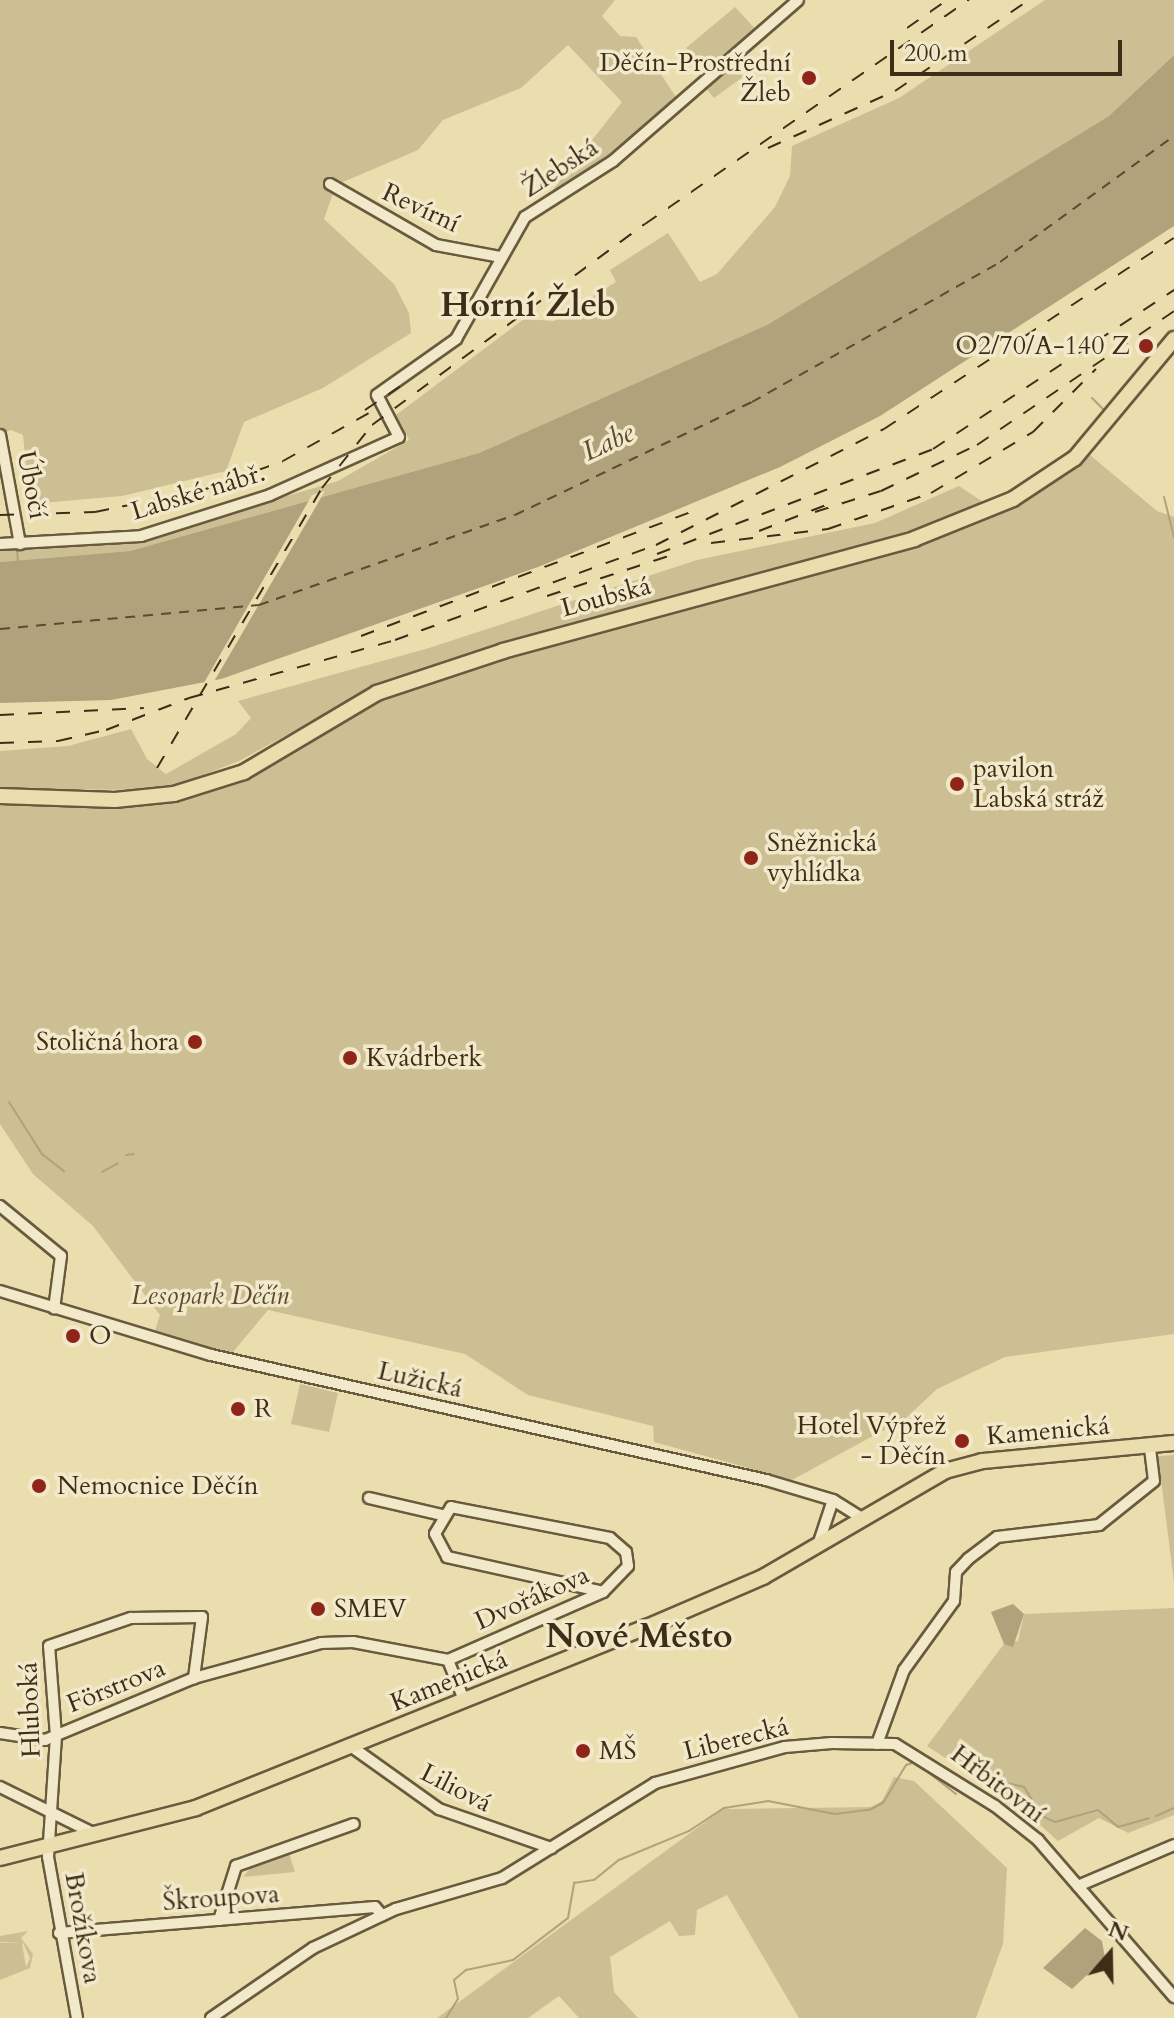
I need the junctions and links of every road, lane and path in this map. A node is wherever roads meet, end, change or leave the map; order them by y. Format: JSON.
{"nodes":[{"id":1,"x":798,"y":0,"type":"edge"},
{"id":2,"x":330,"y":184,"type":"dead end"},
{"id":3,"x":500,"y":257,"type":"junction"},
{"id":4,"x":1174,"y":339,"type":"edge"},
{"id":5,"x":0,"y":435,"type":"edge"},
{"id":6,"x":399,"y":437,"type":"joint"},
{"id":7,"x":0,"y":544,"type":"edge"},
{"id":8,"x":20,"y":544,"type":"junction"},
{"id":9,"x":0,"y":796,"type":"edge"},
{"id":10,"x":0,"y":1206,"type":"edge"},
{"id":11,"x":0,"y":1291,"type":"edge"},
{"id":12,"x":54,"y":1309,"type":"junction"},
{"id":13,"x":1174,"y":1443,"type":"edge"},
{"id":14,"x":1150,"y":1446,"type":"junction"},
{"id":15,"x":369,"y":1498,"type":"dead end"},
{"id":16,"x":833,"y":1500,"type":"junction"},
{"id":17,"x":442,"y":1515,"type":"junction"},
{"id":18,"x":862,"y":1518,"type":"junction"},
{"id":19,"x":818,"y":1545,"type":"junction"},
{"id":20,"x":603,"y":1592,"type":"junction"},
{"id":21,"x":448,"y":1660,"type":"junction"},
{"id":22,"x":194,"y":1678,"type":"junction"},
{"id":23,"x":464,"y":1700,"type":"junction"},
{"id":24,"x":0,"y":1733,"type":"edge"},
{"id":25,"x":56,"y":1736,"type":"junction"},
{"id":26,"x":877,"y":1744,"type":"junction"},
{"id":27,"x":352,"y":1747,"type":"junction"},
{"id":28,"x":0,"y":1787,"type":"edge"},
{"id":29,"x":49,"y":1811,"type":"junction"},
{"id":30,"x":354,"y":1824,"type":"dead end"},
{"id":31,"x":95,"y":1834,"type":"junction"},
{"id":32,"x":1174,"y":1845,"type":"edge"},
{"id":33,"x":49,"y":1846,"type":"junction"},
{"id":34,"x":551,"y":1848,"type":"junction"},
{"id":35,"x":0,"y":1858,"type":"edge"},
{"id":36,"x":1078,"y":1886,"type":"junction"},
{"id":37,"x":382,"y":1915,"type":"junction"},
{"id":38,"x":219,"y":1920,"type":"junction"},
{"id":39,"x":59,"y":1933,"type":"junction"},
{"id":40,"x":1174,"y":1997,"type":"edge"},
{"id":41,"x":77,"y":2018,"type":"edge"},
{"id":42,"x":211,"y":2018,"type":"edge"}],
"edges":[{"from":1,"to":3,"type":"street","name":"Žlebská"},
{"from":2,"to":3,"type":"street","name":"Revírní"},
{"from":3,"to":6,"type":"street","name":"Žlebská"},
{"from":4,"to":9,"type":"main road","name":"Loubská"},
{"from":5,"to":8,"type":"street","name":"Úbočí"},
{"from":6,"to":8,"type":"street","name":"Labské nábř."},
{"from":7,"to":8,"type":"street","name":"Labské nábř."},
{"from":10,"to":12,"type":"street"},
{"from":11,"to":12,"type":"street","name":"Lužická"},
{"from":12,"to":16,"type":"street","name":"Lužická"},
{"from":13,"to":14,"type":"main road","name":"Kamenická"},
{"from":14,"to":18,"type":"main road","name":"Kamenická"},
{"from":14,"to":26,"type":"street"},
{"from":15,"to":17,"type":"street"},
{"from":16,"to":18,"type":"street","name":"Lužická"},
{"from":16,"to":19,"type":"street"},
{"from":17,"to":20,"type":"street"},
{"from":17,"to":20,"type":"street","name":"Dvořákova"},
{"from":18,"to":19,"type":"main road","name":"Kamenická"},
{"from":19,"to":23,"type":"main road","name":"Kamenická"},
{"from":20,"to":21,"type":"street","name":"Dvořákova"},
{"from":21,"to":22,"type":"street"},
{"from":21,"to":23,"type":"street"},
{"from":22,"to":25,"type":"street","name":"Förstrova"},
{"from":22,"to":25,"type":"street","name":"Hluboká"},
{"from":23,"to":27,"type":"main road","name":"Kamenická"},
{"from":24,"to":25,"type":"street"},
{"from":25,"to":29,"type":"street","name":"Hluboká"},
{"from":26,"to":34,"type":"street","name":"Liberecká"},
{"from":26,"to":36,"type":"street","name":"Hřbitovní"},
{"from":27,"to":31,"type":"main road","name":"Kamenická"},
{"from":27,"to":34,"type":"street","name":"Liliová"},
{"from":28,"to":29,"type":"street"},
{"from":29,"to":31,"type":"street"},
{"from":29,"to":33,"type":"street","name":"Hluboká"},
{"from":30,"to":38,"type":"street"},
{"from":31,"to":33,"type":"main road","name":"Kamenická"},
{"from":32,"to":36,"type":"street"},
{"from":33,"to":35,"type":"main road","name":"Kamenická"},
{"from":33,"to":39,"type":"street","name":"Brožíkova"},
{"from":34,"to":37,"type":"street","name":"Liberecká"},
{"from":36,"to":40,"type":"street","name":"Hřbitovní"},
{"from":37,"to":38,"type":"street","name":"Škroupova"},
{"from":37,"to":42,"type":"street","name":"Liberecká"},
{"from":38,"to":39,"type":"street","name":"Škroupova"},
{"from":39,"to":41,"type":"street","name":"Brožíkova"}]}
